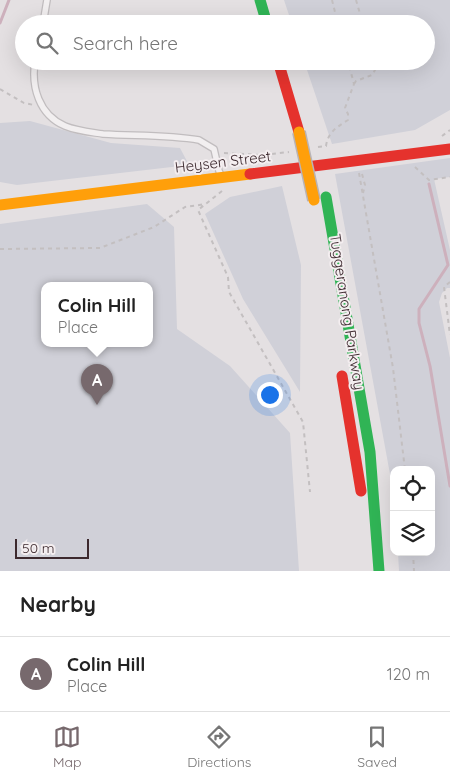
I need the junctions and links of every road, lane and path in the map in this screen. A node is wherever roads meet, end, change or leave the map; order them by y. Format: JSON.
{"nodes":[{"id":1,"x":47,"y":0,"type":"edge"},
{"id":2,"x":260,"y":0,"type":"edge"},
{"id":3,"x":332,"y":0,"type":"edge"},
{"id":4,"x":356,"y":0,"type":"edge"},
{"id":5,"x":44,"y":15,"type":"edge"},
{"id":6,"x":264,"y":15,"type":"edge"},
{"id":7,"x":336,"y":15,"type":"edge"},
{"id":8,"x":360,"y":15,"type":"edge"},
{"id":9,"x":35,"y":70,"type":"edge"},
{"id":10,"x":281,"y":70,"type":"edge"},
{"id":11,"x":350,"y":70,"type":"edge"},
{"id":12,"x":375,"y":70,"type":"edge"},
{"id":13,"x":354,"y":84,"type":"junction"},
{"id":14,"x":0,"y":89,"type":"edge"},
{"id":15,"x":42,"y":107,"type":"junction"},
{"id":16,"x":320,"y":148,"type":"joint"},
{"id":17,"x":450,"y":149,"type":"edge"},
{"id":18,"x":292,"y":151,"type":"dead end"},
{"id":19,"x":216,"y":153,"type":"junction"},
{"id":20,"x":408,"y":154,"type":"junction"},
{"id":21,"x":358,"y":170,"type":"dead end"},
{"id":22,"x":224,"y":177,"type":"junction"},
{"id":23,"x":450,"y":177,"type":"edge"},
{"id":24,"x":208,"y":203,"type":"junction"},
{"id":25,"x":0,"y":205,"type":"edge"},
{"id":26,"x":315,"y":205,"type":"dead end"},
{"id":27,"x":0,"y":249,"type":"edge"},
{"id":28,"x":450,"y":282,"type":"edge"},
{"id":29,"x":450,"y":335,"type":"edge"},
{"id":30,"x":341,"y":366,"type":"dead end"},
{"id":31,"x":405,"y":466,"type":"edge"},
{"id":32,"x":310,"y":492,"type":"dead end"},
{"id":33,"x":366,"y":552,"type":"dead end"},
{"id":34,"x":413,"y":556,"type":"edge"},
{"id":35,"x":379,"y":571,"type":"edge"},
{"id":36,"x":414,"y":571,"type":"edge"}],
"edges":[{"from":1,"to":5,"type":"lane"},
{"from":2,"to":6,"type":"main road"},
{"from":3,"to":7,"type":"path"},
{"from":4,"to":8,"type":"path"},
{"from":9,"to":15,"type":"lane"},
{"from":10,"to":26,"type":"main road","bridge":true},
{"from":11,"to":13,"type":"path"},
{"from":12,"to":13,"type":"path"},
{"from":13,"to":16,"type":"path"},
{"from":14,"to":15,"type":"path"},
{"from":15,"to":19,"type":"lane"},
{"from":16,"to":35,"type":"main road","name":"Tuggeranong Parkway"},
{"from":17,"to":20,"type":"main road","name":"Heysen Street"},
{"from":18,"to":19,"type":"path"},
{"from":19,"to":22,"type":"lane"},
{"from":20,"to":22,"type":"main road","name":"Heysen Street"},
{"from":20,"to":23,"type":"path"},
{"from":21,"to":31,"type":"path"},
{"from":22,"to":24,"type":"path"},
{"from":22,"to":25,"type":"main road","name":"Heysen Street"},
{"from":24,"to":27,"type":"path"},
{"from":24,"to":32,"type":"path"},
{"from":28,"to":29,"type":"path"},
{"from":30,"to":33,"type":"main road","name":"Tuggeranong Parkway"},
{"from":34,"to":36,"type":"path"}]}
